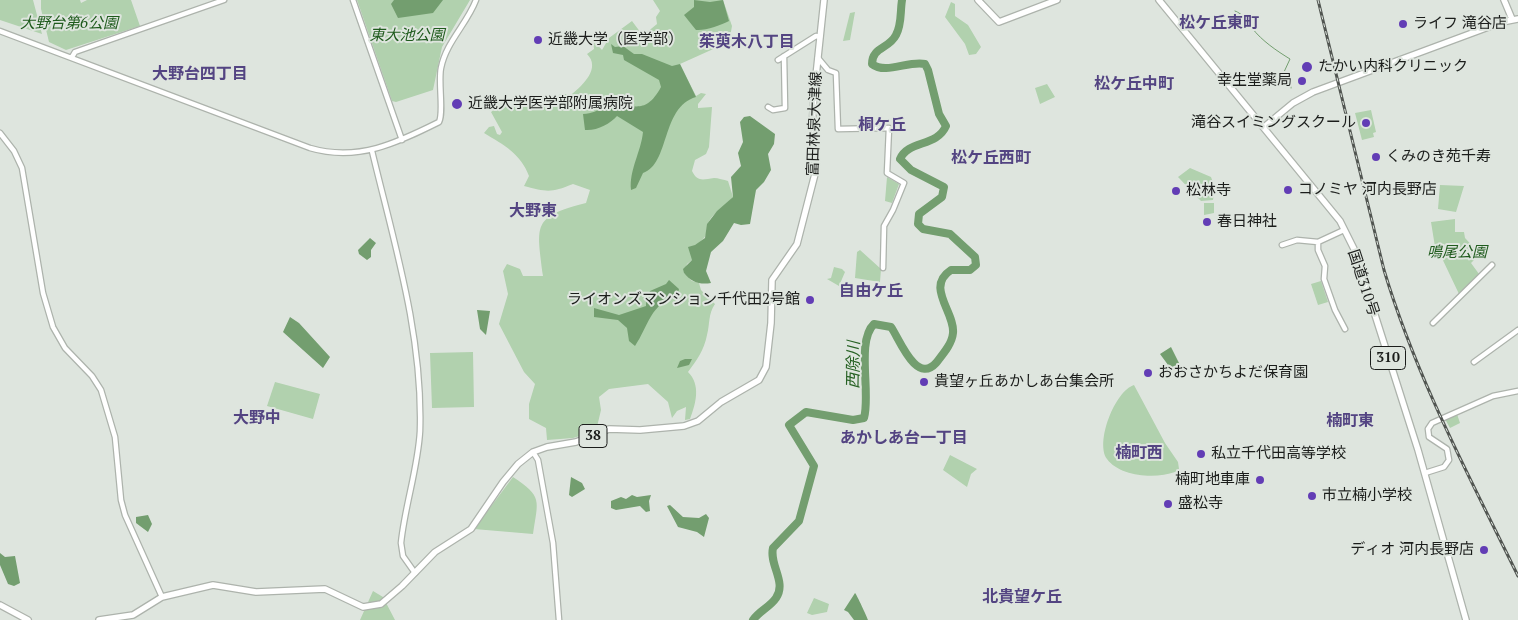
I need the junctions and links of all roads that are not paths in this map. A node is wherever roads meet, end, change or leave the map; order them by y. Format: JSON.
{"nodes":[{"id":1,"x":224,"y":0,"type":"edge"},
{"id":2,"x":353,"y":0,"type":"edge"},
{"id":3,"x":476,"y":0,"type":"edge"},
{"id":4,"x":824,"y":0,"type":"edge"},
{"id":5,"x":978,"y":0,"type":"edge"},
{"id":6,"x":1057,"y":0,"type":"edge"},
{"id":7,"x":1159,"y":0,"type":"edge"},
{"id":8,"x":1504,"y":0,"type":"edge"},
{"id":9,"x":1518,"y":12,"type":"edge"},
{"id":10,"x":1515,"y":19,"type":"edge"},
{"id":11,"x":0,"y":30,"type":"edge"},
{"id":12,"x":820,"y":36,"type":"junction"},
{"id":13,"x":784,"y":56,"type":"junction"},
{"id":14,"x":72,"y":57,"type":"junction"},
{"id":15,"x":818,"y":58,"type":"junction"},
{"id":16,"x":778,"y":60,"type":"dead end"},
{"id":17,"x":768,"y":107,"type":"dead end"},
{"id":18,"x":1264,"y":127,"type":"junction"},
{"id":19,"x":0,"y":133,"type":"edge"},
{"id":20,"x":402,"y":140,"type":"junction"},
{"id":21,"x":372,"y":151,"type":"junction"},
{"id":22,"x":1344,"y":230,"type":"junction"},
{"id":23,"x":1318,"y":242,"type":"junction"},
{"id":24,"x":1282,"y":245,"type":"dead end"},
{"id":25,"x":1492,"y":264,"type":"dead end"},
{"id":26,"x":883,"y":268,"type":"dead end"},
{"id":27,"x":1433,"y":323,"type":"dead end"},
{"id":28,"x":1345,"y":329,"type":"dead end"},
{"id":29,"x":1518,"y":330,"type":"edge"},
{"id":30,"x":1474,"y":362,"type":"dead end"},
{"id":31,"x":1518,"y":391,"type":"edge"},
{"id":32,"x":533,"y":452,"type":"junction"},
{"id":33,"x":1425,"y":473,"type":"junction"},
{"id":34,"x":415,"y":573,"type":"junction"},
{"id":35,"x":162,"y":597,"type":"junction"},
{"id":36,"x":0,"y":605,"type":"edge"},
{"id":37,"x":28,"y":620,"type":"edge"},
{"id":38,"x":99,"y":620,"type":"edge"},
{"id":39,"x":559,"y":620,"type":"edge"},
{"id":40,"x":1466,"y":620,"type":"edge"}],
"edges":[{"from":1,"to":14,"type":"street"},
{"from":2,"to":20,"type":"street"},
{"from":3,"to":20,"type":"street"},
{"from":4,"to":12,"type":"main road","name":"富田林泉大津線","number":"38"},
{"from":5,"to":6,"type":"main road"},
{"from":7,"to":18,"type":"main road","name":"国道310号","number":"310"},
{"from":8,"to":10,"type":"main road"},
{"from":9,"to":10,"type":"main road"},
{"from":10,"to":18,"type":"main road"},
{"from":11,"to":14,"type":"street"},
{"from":12,"to":13,"type":"street"},
{"from":12,"to":15,"type":"main road","name":"富田林泉大津線","number":"38"},
{"from":13,"to":16,"type":"street"},
{"from":13,"to":17,"type":"street"},
{"from":14,"to":21,"type":"street"},
{"from":15,"to":26,"type":"street"},
{"from":15,"to":32,"type":"main road","name":"富田林泉大津線","number":"38"},
{"from":18,"to":22,"type":"main road","name":"国道310号","number":"310"},
{"from":19,"to":35,"type":"street"},
{"from":20,"to":21,"type":"street"},
{"from":21,"to":34,"type":"street"},
{"from":22,"to":23,"type":"street"},
{"from":22,"to":33,"type":"main road","name":"国道310号","number":"310"},
{"from":23,"to":24,"type":"street"},
{"from":23,"to":28,"type":"street"},
{"from":25,"to":27,"type":"street"},
{"from":29,"to":30,"type":"street"},
{"from":31,"to":33,"type":"street"},
{"from":32,"to":34,"type":"main road","name":"富田林泉大津線","number":"38"},
{"from":32,"to":39,"type":"street"},
{"from":33,"to":40,"type":"main road","name":"国道310号","number":"310"},
{"from":34,"to":35,"type":"main road","name":"富田林泉大津線","number":"38"},
{"from":35,"to":38,"type":"main road","name":"富田林泉大津線","number":"38"},
{"from":36,"to":37,"type":"main road"}]}
